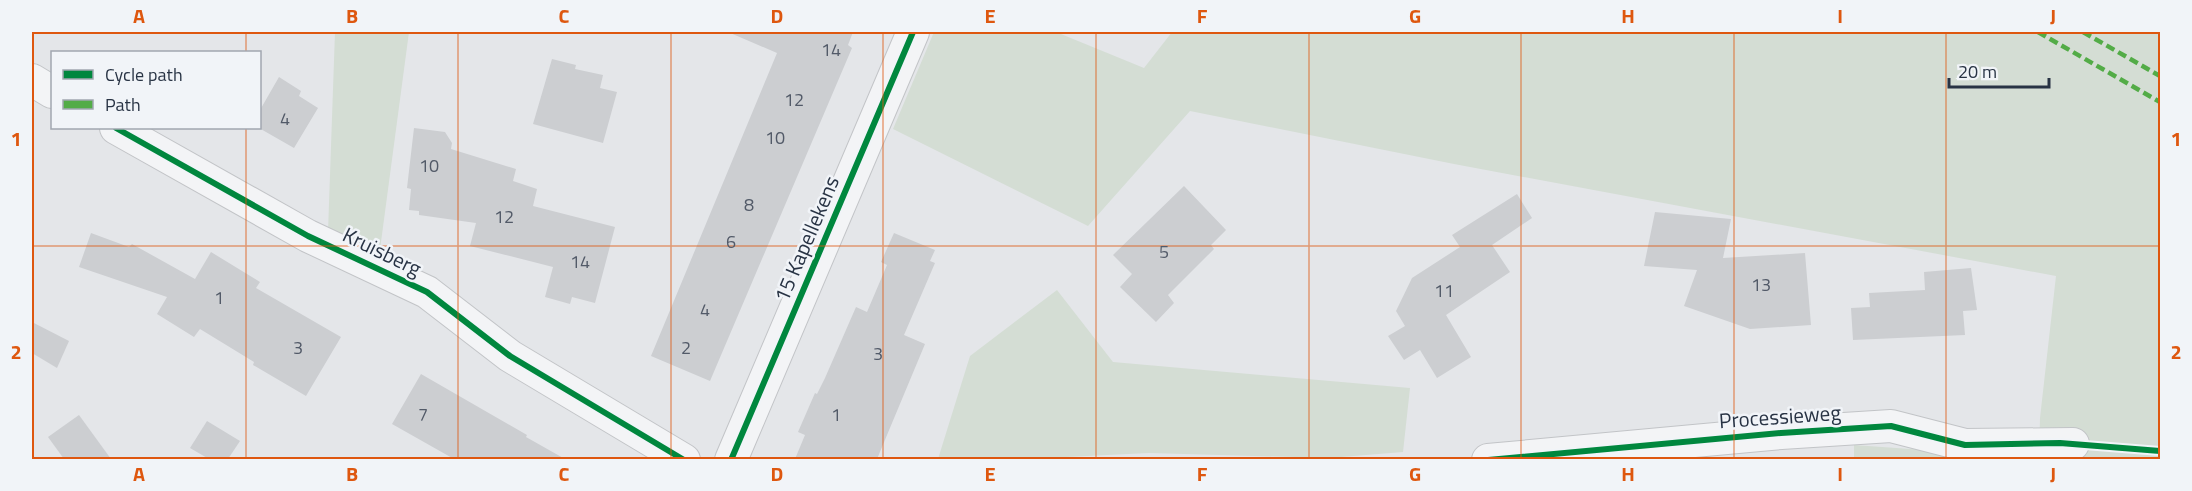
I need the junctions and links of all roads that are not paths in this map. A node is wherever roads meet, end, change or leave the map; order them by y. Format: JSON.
{"nodes":[{"id":1,"x":913,"y":32,"type":"edge"},
{"id":2,"x":32,"y":80,"type":"edge"},
{"id":3,"x":51,"y":91,"type":"edge"},
{"id":4,"x":118,"y":129,"type":"edge"},
{"id":5,"x":2073,"y":444,"type":"dead end"},
{"id":6,"x":684,"y":459,"type":"edge"},
{"id":7,"x":731,"y":459,"type":"edge"},
{"id":8,"x":1488,"y":459,"type":"edge"}],
"edges":[{"from":1,"to":7,"type":"street","name":"15 Kapellekens"},
{"from":2,"to":3,"type":"street"},
{"from":4,"to":6,"type":"street","name":"Kruisberg"},
{"from":5,"to":8,"type":"street","name":"Processieweg"}]}
